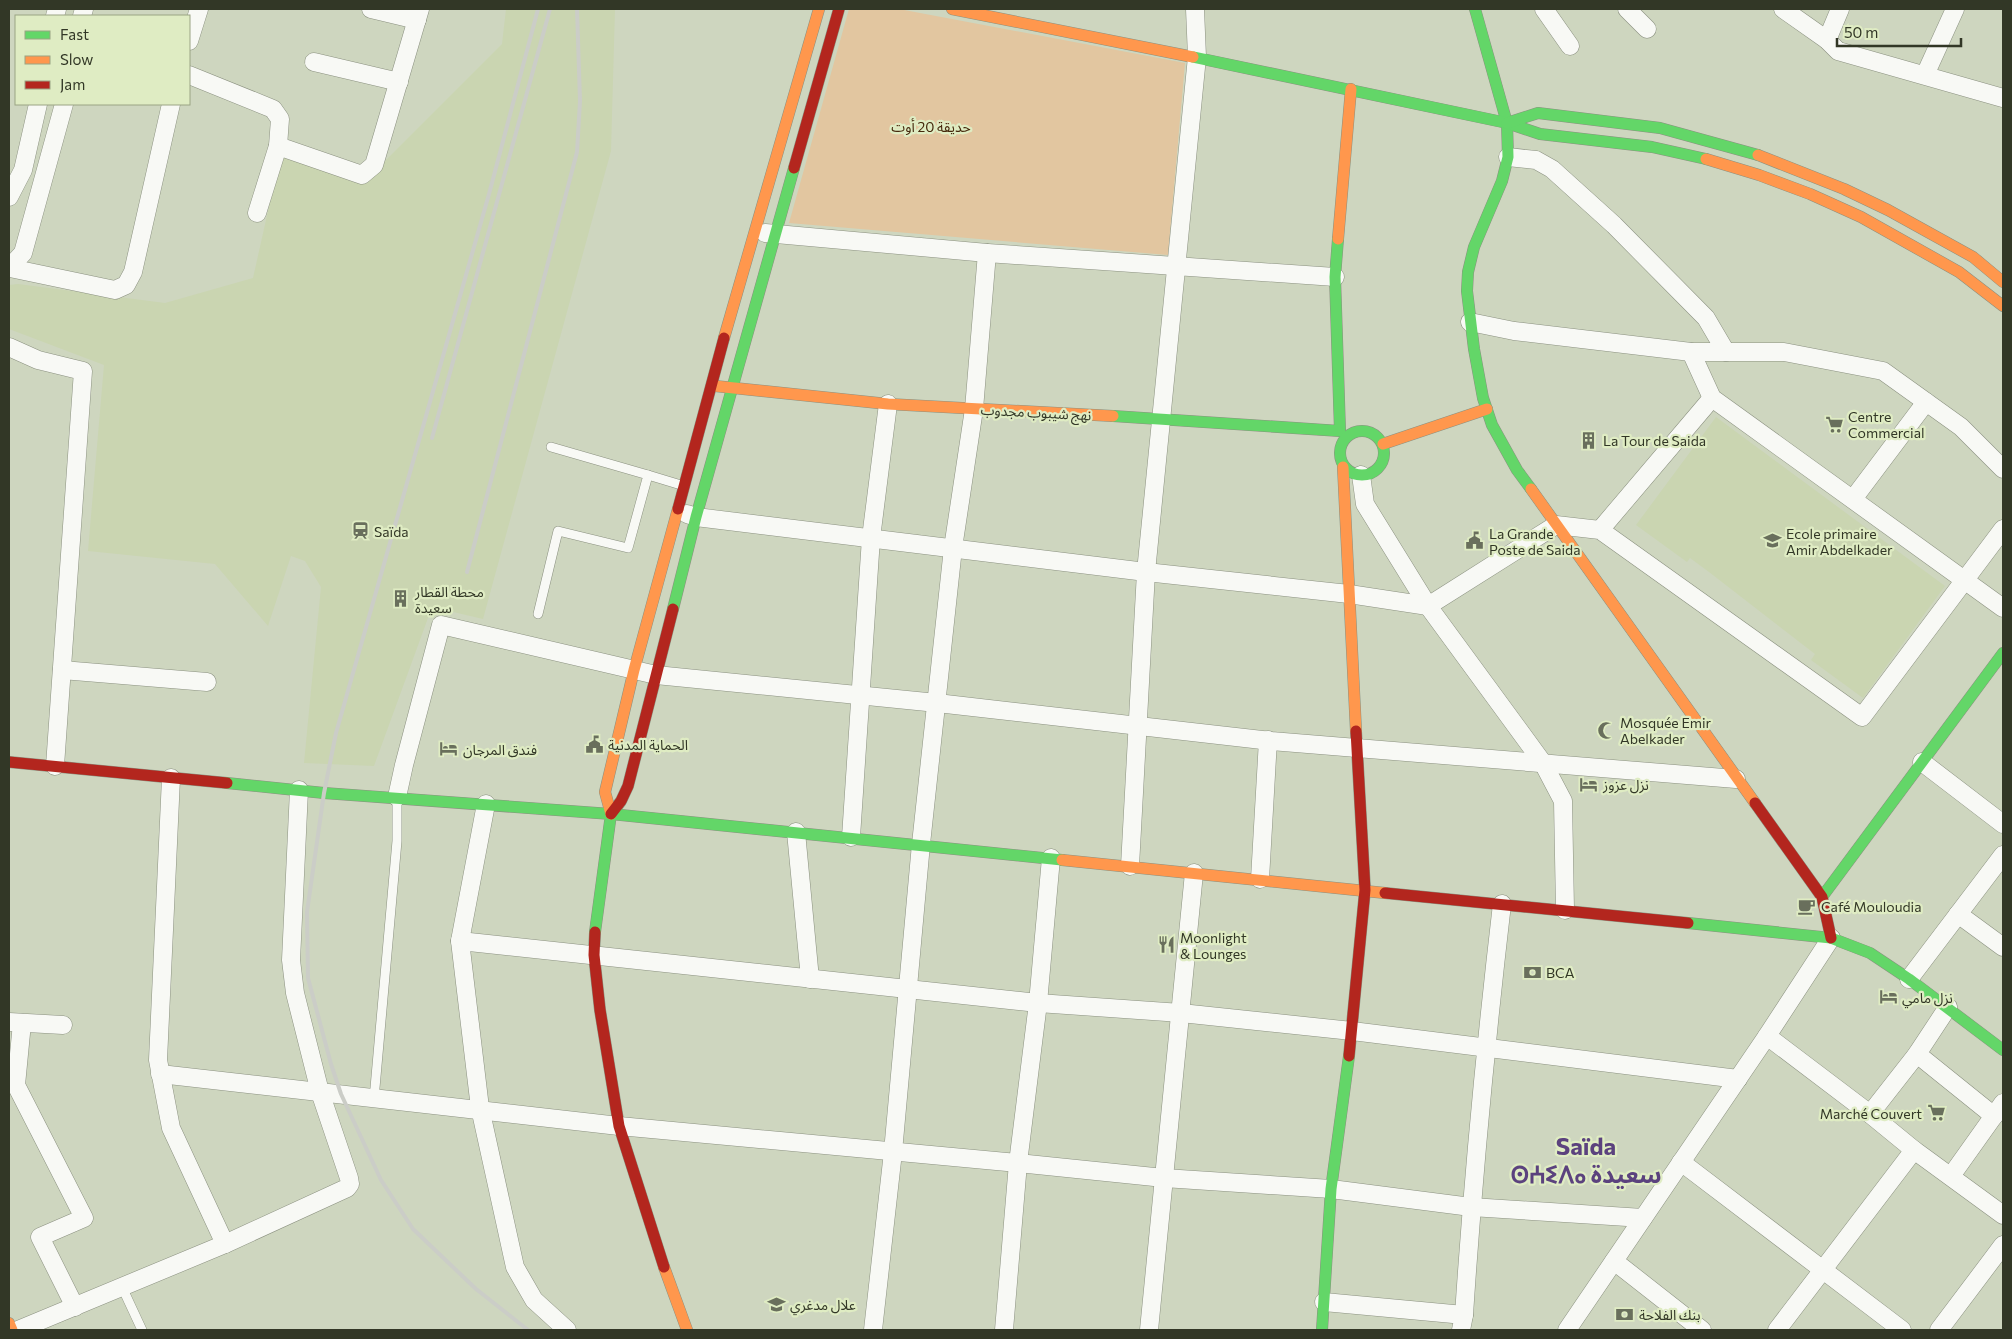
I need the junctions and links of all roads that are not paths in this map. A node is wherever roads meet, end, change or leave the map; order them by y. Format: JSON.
{"nodes":[{"id":1,"x":199,"y":9,"type":"edge"},
{"id":2,"x":371,"y":9,"type":"edge"},
{"id":3,"x":819,"y":9,"type":"edge"},
{"id":4,"x":839,"y":9,"type":"edge"},
{"id":5,"x":952,"y":9,"type":"edge"},
{"id":6,"x":1195,"y":9,"type":"edge"},
{"id":7,"x":1475,"y":9,"type":"edge"},
{"id":8,"x":1544,"y":9,"type":"edge"},
{"id":9,"x":1626,"y":9,"type":"edge"},
{"id":10,"x":1783,"y":9,"type":"edge"},
{"id":11,"x":1840,"y":9,"type":"edge"},
{"id":12,"x":1955,"y":9,"type":"edge"},
{"id":13,"x":419,"y":14,"type":"edge"},
{"id":14,"x":1012,"y":15,"type":"edge"},
{"id":15,"x":1648,"y":29,"type":"dead end"},
{"id":16,"x":190,"y":38,"type":"edge"},
{"id":17,"x":1827,"y":40,"type":"junction"},
{"id":18,"x":1570,"y":46,"type":"dead end"},
{"id":19,"x":1197,"y":57,"type":"junction"},
{"id":20,"x":314,"y":62,"type":"dead end"},
{"id":21,"x":190,"y":75,"type":"edge"},
{"id":22,"x":1925,"y":75,"type":"junction"},
{"id":23,"x":400,"y":82,"type":"junction"},
{"id":24,"x":1351,"y":89,"type":"junction"},
{"id":25,"x":2003,"y":98,"type":"edge"},
{"id":26,"x":38,"y":105,"type":"edge"},
{"id":27,"x":64,"y":105,"type":"edge"},
{"id":28,"x":171,"y":105,"type":"edge"},
{"id":29,"x":1507,"y":123,"type":"junction"},
{"id":30,"x":278,"y":146,"type":"junction"},
{"id":31,"x":1508,"y":157,"type":"junction"},
{"id":32,"x":9,"y":196,"type":"edge"},
{"id":33,"x":256,"y":213,"type":"dead end"},
{"id":34,"x":755,"y":232,"type":"junction"},
{"id":35,"x":775,"y":234,"type":"junction"},
{"id":36,"x":987,"y":252,"type":"junction"},
{"id":37,"x":1176,"y":267,"type":"junction"},
{"id":38,"x":9,"y":268,"type":"edge"},
{"id":39,"x":1335,"y":277,"type":"junction"},
{"id":40,"x":2003,"y":282,"type":"edge"},
{"id":41,"x":2003,"y":306,"type":"edge"},
{"id":42,"x":1470,"y":322,"type":"junction"},
{"id":43,"x":9,"y":347,"type":"edge"},
{"id":44,"x":1691,"y":352,"type":"junction"},
{"id":45,"x":1726,"y":352,"type":"junction"},
{"id":46,"x":711,"y":385,"type":"junction"},
{"id":47,"x":732,"y":389,"type":"junction"},
{"id":48,"x":1712,"y":398,"type":"junction"},
{"id":49,"x":1926,"y":402,"type":"junction"},
{"id":50,"x":888,"y":404,"type":"junction"},
{"id":51,"x":974,"y":409,"type":"junction"},
{"id":52,"x":1487,"y":409,"type":"junction"},
{"id":53,"x":1161,"y":418,"type":"junction"},
{"id":54,"x":1340,"y":431,"type":"junction"},
{"id":55,"x":1352,"y":433,"type":"junction"},
{"id":56,"x":1341,"y":444,"type":"junction"},
{"id":57,"x":1383,"y":444,"type":"junction"},
{"id":58,"x":552,"y":447,"type":"dead end"},
{"id":59,"x":1343,"y":467,"type":"junction"},
{"id":60,"x":2003,"y":469,"type":"edge"},
{"id":61,"x":648,"y":475,"type":"junction"},
{"id":62,"x":1361,"y":475,"type":"junction"},
{"id":63,"x":684,"y":486,"type":"junction"},
{"id":64,"x":1853,"y":499,"type":"junction"},
{"id":65,"x":1366,"y":504,"type":"junction"},
{"id":66,"x":678,"y":510,"type":"junction"},
{"id":67,"x":1344,"y":510,"type":"junction"},
{"id":68,"x":696,"y":517,"type":"junction"},
{"id":69,"x":1556,"y":525,"type":"junction"},
{"id":70,"x":2003,"y":529,"type":"edge"},
{"id":71,"x":1600,"y":530,"type":"junction"},
{"id":72,"x":871,"y":538,"type":"junction"},
{"id":73,"x":953,"y":548,"type":"junction"},
{"id":74,"x":1146,"y":572,"type":"junction"},
{"id":75,"x":1964,"y":580,"type":"junction"},
{"id":76,"x":1349,"y":594,"type":"junction"},
{"id":77,"x":1428,"y":606,"type":"junction"},
{"id":78,"x":2003,"y":608,"type":"edge"},
{"id":79,"x":538,"y":614,"type":"dead end"},
{"id":80,"x":2003,"y":653,"type":"edge"},
{"id":81,"x":62,"y":670,"type":"junction"},
{"id":82,"x":634,"y":670,"type":"junction"},
{"id":83,"x":656,"y":675,"type":"junction"},
{"id":84,"x":207,"y":682,"type":"dead end"},
{"id":85,"x":860,"y":695,"type":"junction"},
{"id":86,"x":937,"y":703,"type":"junction"},
{"id":87,"x":1139,"y":726,"type":"junction"},
{"id":88,"x":1268,"y":740,"type":"junction"},
{"id":89,"x":1356,"y":748,"type":"junction"},
{"id":90,"x":9,"y":762,"type":"edge"},
{"id":91,"x":1922,"y":762,"type":"junction"},
{"id":92,"x":1543,"y":763,"type":"junction"},
{"id":93,"x":55,"y":766,"type":"junction"},
{"id":94,"x":171,"y":778,"type":"junction"},
{"id":95,"x":1736,"y":779,"type":"junction"},
{"id":96,"x":298,"y":790,"type":"junction"},
{"id":97,"x":397,"y":797,"type":"junction"},
{"id":98,"x":486,"y":804,"type":"junction"},
{"id":99,"x":611,"y":814,"type":"junction"},
{"id":100,"x":2003,"y":824,"type":"edge"},
{"id":101,"x":796,"y":832,"type":"junction"},
{"id":102,"x":851,"y":837,"type":"junction"},
{"id":103,"x":920,"y":844,"type":"junction"},
{"id":104,"x":2003,"y":855,"type":"edge"},
{"id":105,"x":1051,"y":858,"type":"junction"},
{"id":106,"x":1130,"y":866,"type":"junction"},
{"id":107,"x":1194,"y":873,"type":"junction"},
{"id":108,"x":1260,"y":880,"type":"junction"},
{"id":109,"x":1365,"y":890,"type":"junction"},
{"id":110,"x":1822,"y":897,"type":"junction"},
{"id":111,"x":1502,"y":904,"type":"junction"},
{"id":112,"x":1564,"y":910,"type":"junction"},
{"id":113,"x":1958,"y":914,"type":"junction"},
{"id":114,"x":1831,"y":938,"type":"junction"},
{"id":115,"x":460,"y":941,"type":"junction"},
{"id":116,"x":2003,"y":947,"type":"edge"},
{"id":117,"x":594,"y":955,"type":"junction"},
{"id":118,"x":810,"y":979,"type":"junction"},
{"id":119,"x":1909,"y":979,"type":"junction"},
{"id":120,"x":907,"y":989,"type":"junction"},
{"id":121,"x":1038,"y":1003,"type":"junction"},
{"id":122,"x":1948,"y":1007,"type":"junction"},
{"id":123,"x":1181,"y":1013,"type":"junction"},
{"id":124,"x":15,"y":1022,"type":"edge"},
{"id":125,"x":63,"y":1025,"type":"dead end"},
{"id":126,"x":1352,"y":1031,"type":"junction"},
{"id":127,"x":1767,"y":1036,"type":"junction"},
{"id":128,"x":1486,"y":1047,"type":"junction"},
{"id":129,"x":2003,"y":1050,"type":"edge"},
{"id":130,"x":1916,"y":1054,"type":"junction"},
{"id":131,"x":160,"y":1074,"type":"junction"},
{"id":132,"x":1738,"y":1079,"type":"junction"},
{"id":133,"x":320,"y":1092,"type":"junction"},
{"id":134,"x":374,"y":1099,"type":"junction"},
{"id":135,"x":480,"y":1108,"type":"junction"},
{"id":136,"x":1998,"y":1110,"type":"edge"},
{"id":137,"x":1870,"y":1114,"type":"junction"},
{"id":138,"x":619,"y":1126,"type":"junction"},
{"id":139,"x":1914,"y":1150,"type":"junction"},
{"id":140,"x":893,"y":1152,"type":"junction"},
{"id":141,"x":1018,"y":1162,"type":"junction"},
{"id":142,"x":1681,"y":1162,"type":"junction"},
{"id":143,"x":1951,"y":1176,"type":"junction"},
{"id":144,"x":1164,"y":1178,"type":"junction"},
{"id":145,"x":1331,"y":1189,"type":"junction"},
{"id":146,"x":1471,"y":1207,"type":"junction"},
{"id":147,"x":2003,"y":1215,"type":"edge"},
{"id":148,"x":1643,"y":1218,"type":"junction"},
{"id":149,"x":225,"y":1244,"type":"junction"},
{"id":150,"x":2001,"y":1252,"type":"edge"},
{"id":151,"x":1614,"y":1262,"type":"junction"},
{"id":152,"x":1823,"y":1271,"type":"junction"},
{"id":153,"x":122,"y":1287,"type":"junction"},
{"id":154,"x":1324,"y":1302,"type":"junction"},
{"id":155,"x":75,"y":1307,"type":"junction"},
{"id":156,"x":9,"y":1323,"type":"edge"},
{"id":157,"x":1462,"y":1323,"type":"edge"},
{"id":158,"x":12,"y":1330,"type":"edge"},
{"id":159,"x":18,"y":1330,"type":"edge"},
{"id":160,"x":142,"y":1330,"type":"edge"},
{"id":161,"x":567,"y":1330,"type":"edge"},
{"id":162,"x":688,"y":1330,"type":"edge"},
{"id":163,"x":873,"y":1330,"type":"edge"},
{"id":164,"x":1004,"y":1330,"type":"edge"},
{"id":165,"x":1149,"y":1330,"type":"edge"},
{"id":166,"x":1322,"y":1330,"type":"edge"},
{"id":167,"x":1567,"y":1330,"type":"edge"},
{"id":168,"x":1702,"y":1330,"type":"edge"},
{"id":169,"x":1777,"y":1330,"type":"edge"},
{"id":170,"x":1902,"y":1330,"type":"edge"},
{"id":171,"x":1939,"y":1330,"type":"edge"}],
"edges":[{"from":1,"to":16,"type":"street"},
{"from":2,"to":13,"type":"street"},
{"from":3,"to":34,"type":"main road"},
{"from":4,"to":35,"type":"main road"},
{"from":5,"to":14,"type":"main road"},
{"from":6,"to":19,"type":"street"},
{"from":7,"to":29,"type":"main road"},
{"from":8,"to":18,"type":"street"},
{"from":9,"to":15,"type":"street"},
{"from":10,"to":17,"type":"street"},
{"from":11,"to":17,"type":"street"},
{"from":12,"to":22,"type":"street"},
{"from":13,"to":23,"type":"street"},
{"from":14,"to":19,"type":"main road"},
{"from":17,"to":22,"type":"street"},
{"from":19,"to":24,"type":"main road"},
{"from":19,"to":37,"type":"street"},
{"from":20,"to":23,"type":"street"},
{"from":21,"to":30,"type":"street"},
{"from":22,"to":25,"type":"street"},
{"from":23,"to":30,"type":"street"},
{"from":24,"to":29,"type":"main road"},
{"from":24,"to":39,"type":"main road"},
{"from":26,"to":32,"type":"street"},
{"from":27,"to":38,"type":"street"},
{"from":28,"to":38,"type":"street"},
{"from":29,"to":31,"type":"main road"},
{"from":29,"to":40,"type":"main road"},
{"from":29,"to":41,"type":"main road"},
{"from":30,"to":33,"type":"street"},
{"from":31,"to":42,"type":"main road"},
{"from":31,"to":45,"type":"street"},
{"from":34,"to":35,"type":"street"},
{"from":34,"to":46,"type":"main road"},
{"from":35,"to":36,"type":"street"},
{"from":35,"to":47,"type":"main road"},
{"from":36,"to":37,"type":"street"},
{"from":36,"to":51,"type":"street"},
{"from":37,"to":39,"type":"street"},
{"from":37,"to":53,"type":"street"},
{"from":39,"to":54,"type":"main road"},
{"from":42,"to":44,"type":"street"},
{"from":42,"to":52,"type":"main road"},
{"from":43,"to":81,"type":"street"},
{"from":44,"to":45,"type":"street"},
{"from":44,"to":48,"type":"street"},
{"from":45,"to":49,"type":"street"},
{"from":46,"to":47,"type":"main road","name":"نهج شيبوب مجدوب"},
{"from":46,"to":63,"type":"main road"},
{"from":47,"to":50,"type":"main road","name":"نهج شيبوب مجدوب"},
{"from":47,"to":68,"type":"main road"},
{"from":48,"to":64,"type":"street"},
{"from":48,"to":71,"type":"street"},
{"from":49,"to":60,"type":"street"},
{"from":49,"to":64,"type":"street"},
{"from":50,"to":51,"type":"main road","name":"نهج شيبوب مجدوب"},
{"from":50,"to":72,"type":"street"},
{"from":51,"to":53,"type":"main road","name":"نهج شيبوب مجدوب"},
{"from":51,"to":73,"type":"street"},
{"from":52,"to":57,"type":"main road"},
{"from":52,"to":69,"type":"main road"},
{"from":53,"to":54,"type":"main road","name":"نهج شيبوب مجدوب"},
{"from":53,"to":74,"type":"street"},
{"from":54,"to":55,"type":"main road","name":"نهج شيبوب مجدوب"},
{"from":54,"to":56,"type":"main road"},
{"from":55,"to":56,"type":"main road"},
{"from":55,"to":57,"type":"main road"},
{"from":56,"to":59,"type":"main road"},
{"from":57,"to":62,"type":"main road"},
{"from":58,"to":61,"type":"lane"},
{"from":59,"to":62,"type":"main road"},
{"from":59,"to":67,"type":"main road"},
{"from":61,"to":63,"type":"lane"},
{"from":61,"to":79,"type":"lane"},
{"from":62,"to":65,"type":"street"},
{"from":63,"to":66,"type":"main road"},
{"from":64,"to":75,"type":"street"},
{"from":65,"to":67,"type":"street"},
{"from":65,"to":77,"type":"street"},
{"from":66,"to":68,"type":"street"},
{"from":66,"to":82,"type":"main road"},
{"from":67,"to":76,"type":"main road"},
{"from":68,"to":72,"type":"street"},
{"from":68,"to":83,"type":"main road"},
{"from":69,"to":71,"type":"street"},
{"from":69,"to":77,"type":"street"},
{"from":69,"to":95,"type":"main road"},
{"from":70,"to":75,"type":"street"},
{"from":71,"to":75,"type":"street"},
{"from":72,"to":73,"type":"street"},
{"from":72,"to":85,"type":"street"},
{"from":73,"to":74,"type":"street"},
{"from":73,"to":86,"type":"street"},
{"from":74,"to":76,"type":"street"},
{"from":74,"to":87,"type":"street"},
{"from":75,"to":78,"type":"street"},
{"from":76,"to":77,"type":"street"},
{"from":76,"to":89,"type":"main road"},
{"from":77,"to":92,"type":"street"},
{"from":80,"to":91,"type":"main road"},
{"from":81,"to":84,"type":"street"},
{"from":81,"to":93,"type":"street"},
{"from":82,"to":83,"type":"street"},
{"from":82,"to":97,"type":"street"},
{"from":82,"to":99,"type":"main road"},
{"from":83,"to":85,"type":"street"},
{"from":83,"to":99,"type":"main road"},
{"from":85,"to":86,"type":"street"},
{"from":85,"to":102,"type":"street"},
{"from":86,"to":87,"type":"street"},
{"from":86,"to":103,"type":"street"},
{"from":87,"to":88,"type":"street"},
{"from":87,"to":106,"type":"street"},
{"from":88,"to":89,"type":"street"},
{"from":88,"to":108,"type":"street"},
{"from":89,"to":92,"type":"street"},
{"from":89,"to":109,"type":"main road"},
{"from":90,"to":93,"type":"main road"},
{"from":91,"to":100,"type":"street"},
{"from":91,"to":110,"type":"main road"},
{"from":92,"to":95,"type":"street"},
{"from":92,"to":112,"type":"street"},
{"from":93,"to":94,"type":"main road"},
{"from":94,"to":96,"type":"main road"},
{"from":94,"to":131,"type":"street"},
{"from":95,"to":110,"type":"main road"},
{"from":96,"to":97,"type":"main road"},
{"from":96,"to":133,"type":"street"},
{"from":97,"to":98,"type":"main road"},
{"from":97,"to":134,"type":"lane"},
{"from":98,"to":99,"type":"main road"},
{"from":98,"to":115,"type":"street"},
{"from":99,"to":101,"type":"main road"},
{"from":99,"to":117,"type":"main road"},
{"from":101,"to":102,"type":"main road"},
{"from":101,"to":118,"type":"street"},
{"from":102,"to":103,"type":"main road"},
{"from":103,"to":105,"type":"main road"},
{"from":103,"to":120,"type":"street"},
{"from":104,"to":113,"type":"street"},
{"from":105,"to":106,"type":"main road"},
{"from":105,"to":121,"type":"street"},
{"from":106,"to":107,"type":"main road"},
{"from":107,"to":108,"type":"main road"},
{"from":107,"to":123,"type":"street"},
{"from":108,"to":109,"type":"main road"},
{"from":109,"to":111,"type":"main road"},
{"from":109,"to":126,"type":"main road"},
{"from":110,"to":114,"type":"main road"},
{"from":111,"to":112,"type":"main road"},
{"from":111,"to":128,"type":"street"},
{"from":112,"to":114,"type":"main road"},
{"from":113,"to":116,"type":"street"},
{"from":113,"to":119,"type":"street"},
{"from":114,"to":119,"type":"main road"},
{"from":114,"to":127,"type":"street"},
{"from":115,"to":117,"type":"street"},
{"from":115,"to":135,"type":"street"},
{"from":117,"to":118,"type":"street"},
{"from":117,"to":138,"type":"main road"},
{"from":118,"to":120,"type":"street"},
{"from":119,"to":122,"type":"main road"},
{"from":120,"to":121,"type":"street"},
{"from":120,"to":140,"type":"street"},
{"from":121,"to":123,"type":"street"},
{"from":121,"to":141,"type":"street"},
{"from":122,"to":129,"type":"main road"},
{"from":122,"to":130,"type":"street"},
{"from":123,"to":126,"type":"street"},
{"from":123,"to":144,"type":"street"},
{"from":124,"to":125,"type":"street"},
{"from":124,"to":155,"type":"street"},
{"from":126,"to":128,"type":"street"},
{"from":126,"to":145,"type":"main road"},
{"from":127,"to":132,"type":"street"},
{"from":127,"to":137,"type":"street"},
{"from":128,"to":132,"type":"street"},
{"from":128,"to":146,"type":"street"},
{"from":130,"to":136,"type":"street"},
{"from":130,"to":137,"type":"street"},
{"from":131,"to":133,"type":"street"},
{"from":131,"to":149,"type":"street"},
{"from":132,"to":142,"type":"street"},
{"from":133,"to":134,"type":"street"},
{"from":133,"to":149,"type":"street"},
{"from":134,"to":135,"type":"street"},
{"from":135,"to":138,"type":"street"},
{"from":135,"to":161,"type":"street"},
{"from":136,"to":143,"type":"street"},
{"from":137,"to":139,"type":"street"},
{"from":138,"to":140,"type":"street"},
{"from":138,"to":162,"type":"main road"},
{"from":139,"to":143,"type":"street"},
{"from":139,"to":152,"type":"street"},
{"from":140,"to":141,"type":"street"},
{"from":140,"to":163,"type":"street"},
{"from":141,"to":144,"type":"street"},
{"from":141,"to":164,"type":"street"},
{"from":142,"to":148,"type":"street"},
{"from":142,"to":152,"type":"street"},
{"from":143,"to":147,"type":"street"},
{"from":144,"to":145,"type":"street"},
{"from":144,"to":165,"type":"street"},
{"from":145,"to":146,"type":"street"},
{"from":145,"to":154,"type":"main road"},
{"from":146,"to":148,"type":"street"},
{"from":146,"to":157,"type":"street"},
{"from":148,"to":151,"type":"street"},
{"from":149,"to":153,"type":"street"},
{"from":150,"to":171,"type":"street"},
{"from":151,"to":167,"type":"street"},
{"from":151,"to":168,"type":"street"},
{"from":152,"to":169,"type":"street"},
{"from":152,"to":170,"type":"street"},
{"from":153,"to":155,"type":"street"},
{"from":153,"to":160,"type":"lane"},
{"from":154,"to":157,"type":"street"},
{"from":154,"to":166,"type":"main road"},
{"from":155,"to":159,"type":"street"},
{"from":156,"to":158,"type":"main road"}]}
